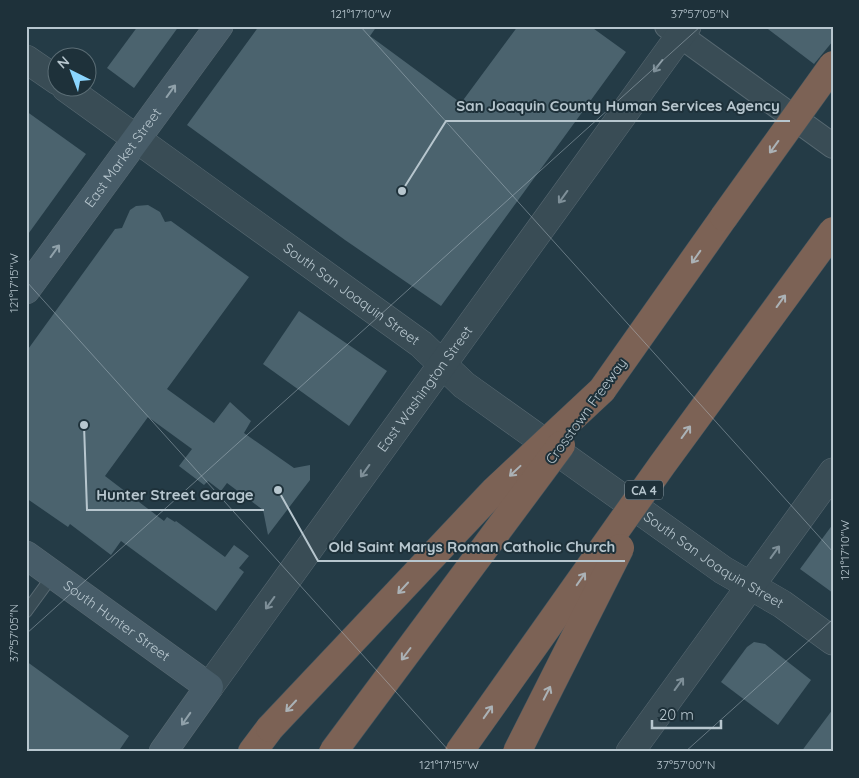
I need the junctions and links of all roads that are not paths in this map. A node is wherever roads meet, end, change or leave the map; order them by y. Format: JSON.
{"nodes":[{"id":1,"x":219,"y":26,"type":"edge"},
{"id":2,"x":678,"y":29,"type":"edge"},
{"id":3,"x":26,"y":58,"type":"edge"},
{"id":4,"x":833,"y":65,"type":"edge"},
{"id":5,"x":48,"y":74,"type":"edge"},
{"id":6,"x":80,"y":98,"type":"edge"},
{"id":7,"x":137,"y":138,"type":"junction"},
{"id":8,"x":833,"y":146,"type":"edge"},
{"id":9,"x":833,"y":231,"type":"edge"},
{"id":10,"x":26,"y":290,"type":"edge"},
{"id":11,"x":442,"y":364,"type":"junction"},
{"id":12,"x":602,"y":390,"type":"junction"},
{"id":13,"x":662,"y":465,"type":"junction"},
{"id":14,"x":833,"y":472,"type":"edge"},
{"id":15,"x":26,"y":555,"type":"edge"},
{"id":16,"x":54,"y":574,"type":"junction"},
{"id":17,"x":750,"y":586,"type":"junction"},
{"id":18,"x":26,"y":612,"type":"edge"},
{"id":19,"x":833,"y":641,"type":"edge"},
{"id":20,"x":209,"y":687,"type":"junction"},
{"id":21,"x":163,"y":752,"type":"edge"},
{"id":22,"x":252,"y":752,"type":"edge"},
{"id":23,"x":333,"y":752,"type":"edge"},
{"id":24,"x":460,"y":752,"type":"edge"},
{"id":25,"x":517,"y":752,"type":"edge"},
{"id":26,"x":630,"y":752,"type":"edge"}],
"edges":[{"from":7,"to":1,"type":"main road","name":"East Market Street","one_way":true},
{"from":2,"to":8,"type":"street"},
{"from":2,"to":11,"type":"street","name":"East Washington Street","one_way":true},
{"from":3,"to":5,"type":"street"},
{"from":4,"to":12,"type":"highway","name":"Crosstown Freeway","one_way":true,"bridge":true},
{"from":6,"to":7,"type":"street","name":"South San Joaquin Street"},
{"from":10,"to":7,"type":"main road","name":"East Market Street","one_way":true},
{"from":7,"to":11,"type":"street","name":"South San Joaquin Street"},
{"from":13,"to":9,"type":"highway","number":"CA 4","one_way":true,"bridge":true},
{"from":11,"to":17,"type":"street","name":"South San Joaquin Street"},
{"from":11,"to":20,"type":"street","name":"East Washington Street","one_way":true},
{"from":12,"to":22,"type":"highway","one_way":true,"bridge":true},
{"from":12,"to":23,"type":"highway","name":"Crosstown Freeway","one_way":true,"bridge":true},
{"from":24,"to":13,"type":"highway","number":"CA 4","one_way":true,"bridge":true},
{"from":25,"to":13,"type":"highway","one_way":true,"bridge":true},
{"from":17,"to":14,"type":"street","one_way":true},
{"from":15,"to":16,"type":"main road","name":"South Hunter Street"},
{"from":16,"to":18,"type":"lane"},
{"from":16,"to":20,"type":"main road","name":"South Hunter Street"},
{"from":17,"to":19,"type":"street","name":"South San Joaquin Street"},
{"from":26,"to":17,"type":"street","one_way":true},
{"from":20,"to":21,"type":"main road","name":"East Washington Street","one_way":true}]}
